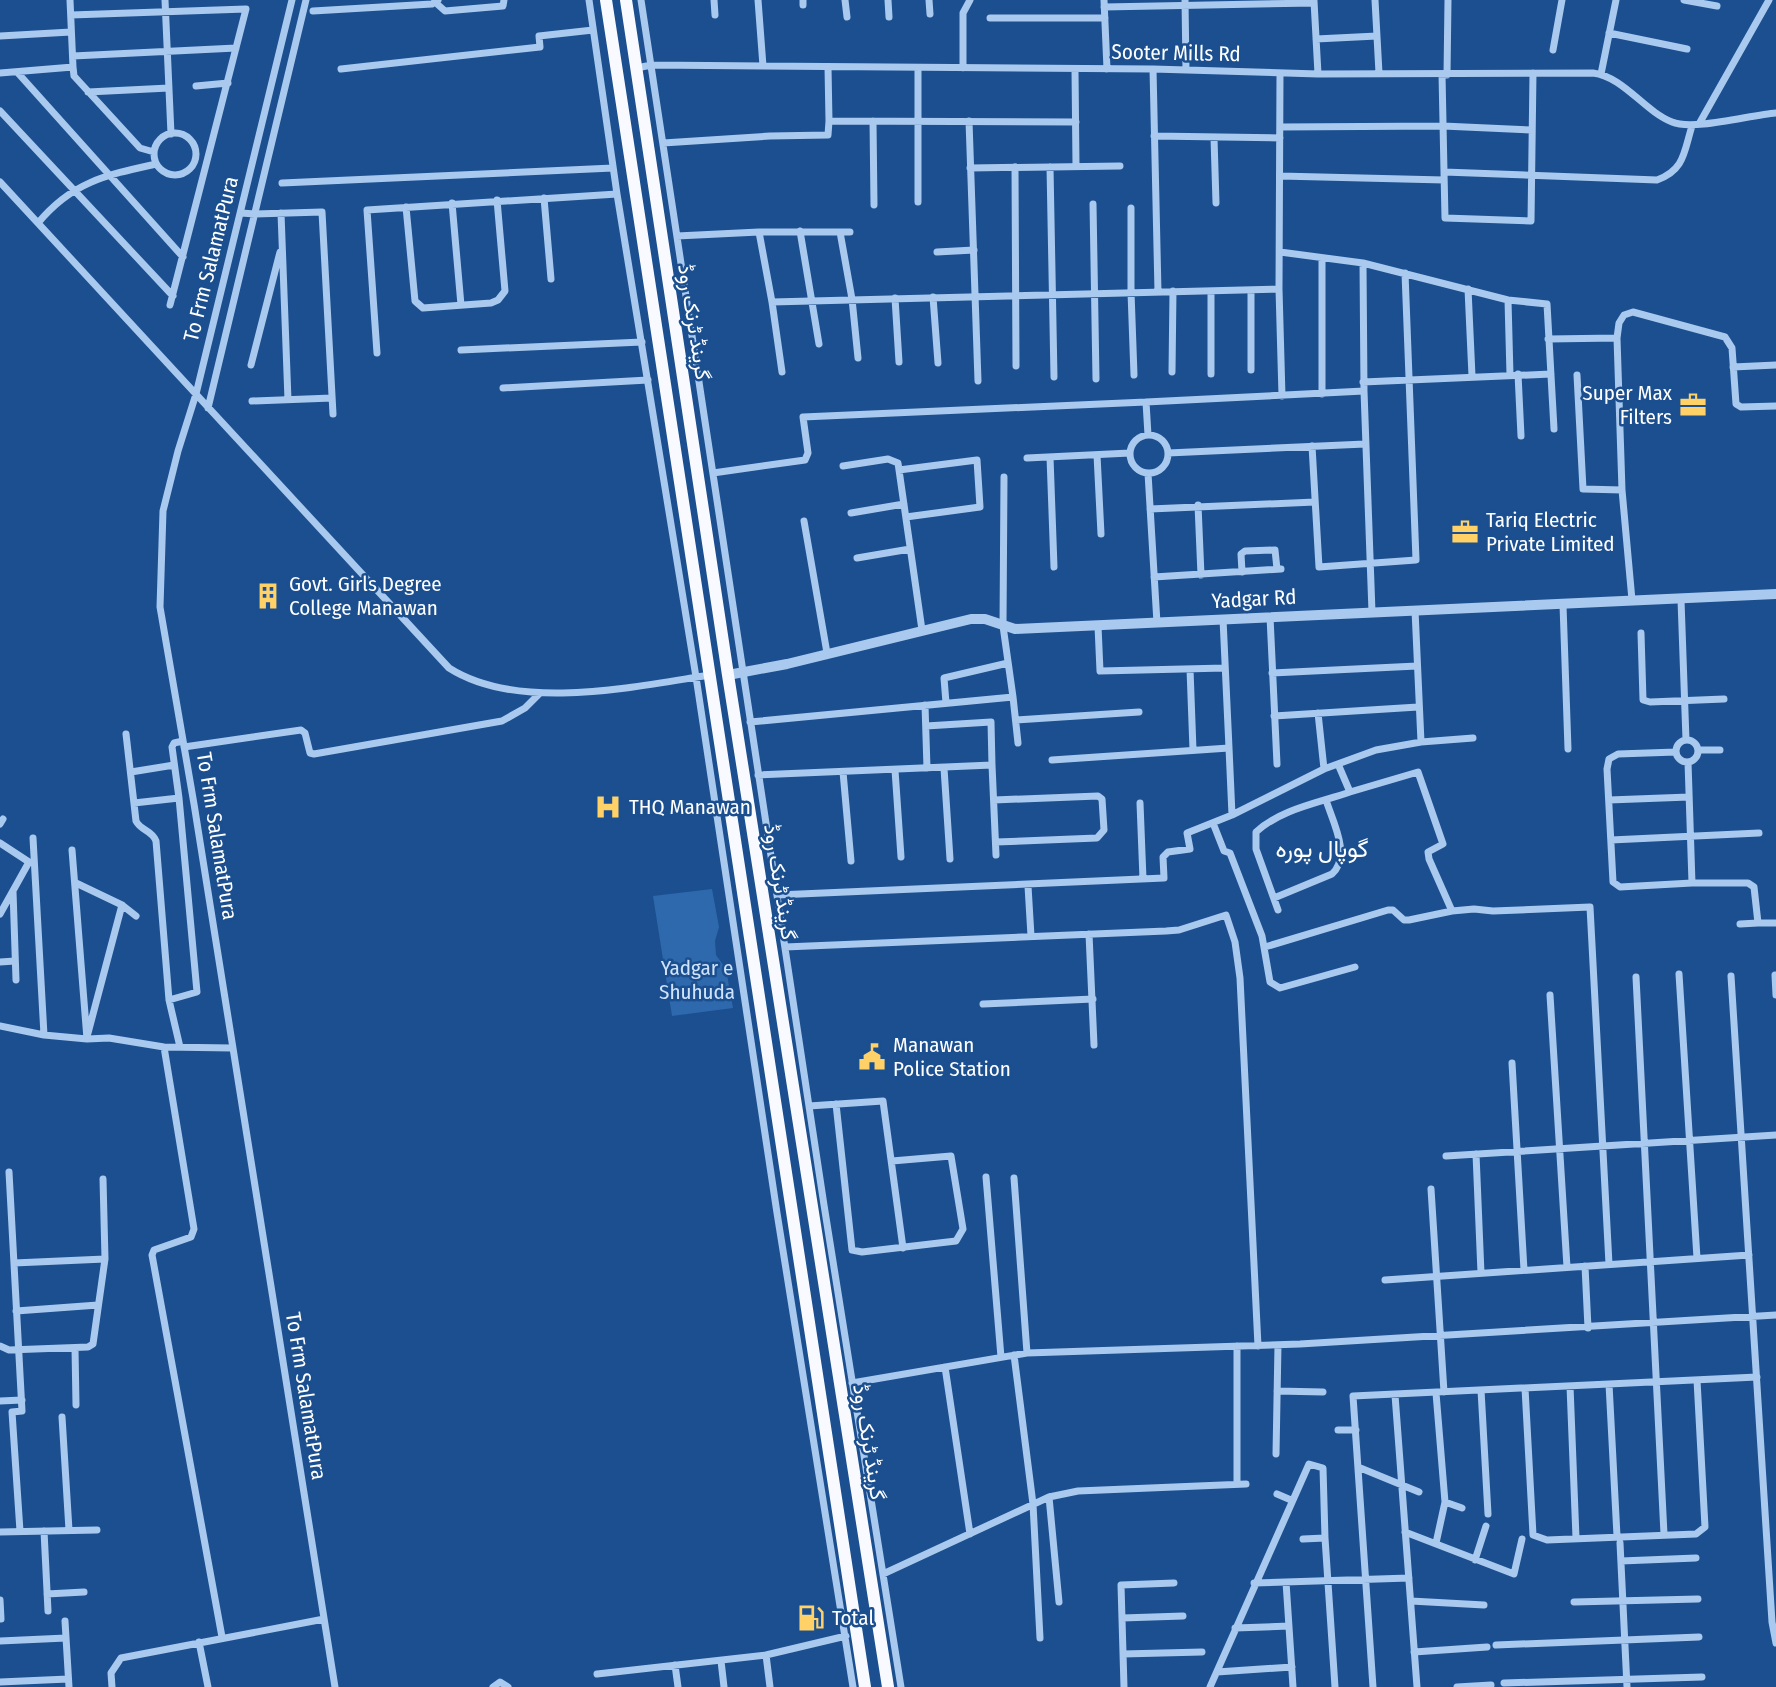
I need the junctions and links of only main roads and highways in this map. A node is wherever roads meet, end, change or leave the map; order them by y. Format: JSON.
{"nodes":[{"id":1,"x":606,"y":0,"type":"edge"},
{"id":2,"x":626,"y":0,"type":"edge"},
{"id":3,"x":629,"y":19,"type":"junction"},
{"id":4,"x":610,"y":23,"type":"junction"},
{"id":5,"x":770,"y":942,"type":"junction"},
{"id":6,"x":751,"y":946,"type":"junction"},
{"id":7,"x":865,"y":1687,"type":"edge"},
{"id":8,"x":888,"y":1687,"type":"edge"}],
"edges":[{"from":1,"to":4,"type":"highway","name":"گرینڈ ٹرنک روڈ"},
{"from":2,"to":3,"type":"highway","name":"گرینڈ ٹرنک روڈ"},
{"from":3,"to":4,"type":"highway"},
{"from":3,"to":5,"type":"highway","name":"گرینڈ ٹرنک روڈ"},
{"from":4,"to":6,"type":"highway","name":"گرینڈ ٹرنک روڈ"},
{"from":5,"to":6,"type":"highway"},
{"from":5,"to":8,"type":"highway","name":"گرینڈ ٹرنک روڈ"},
{"from":6,"to":7,"type":"highway","name":"گرینڈ ٹرنک روڈ"}]}
